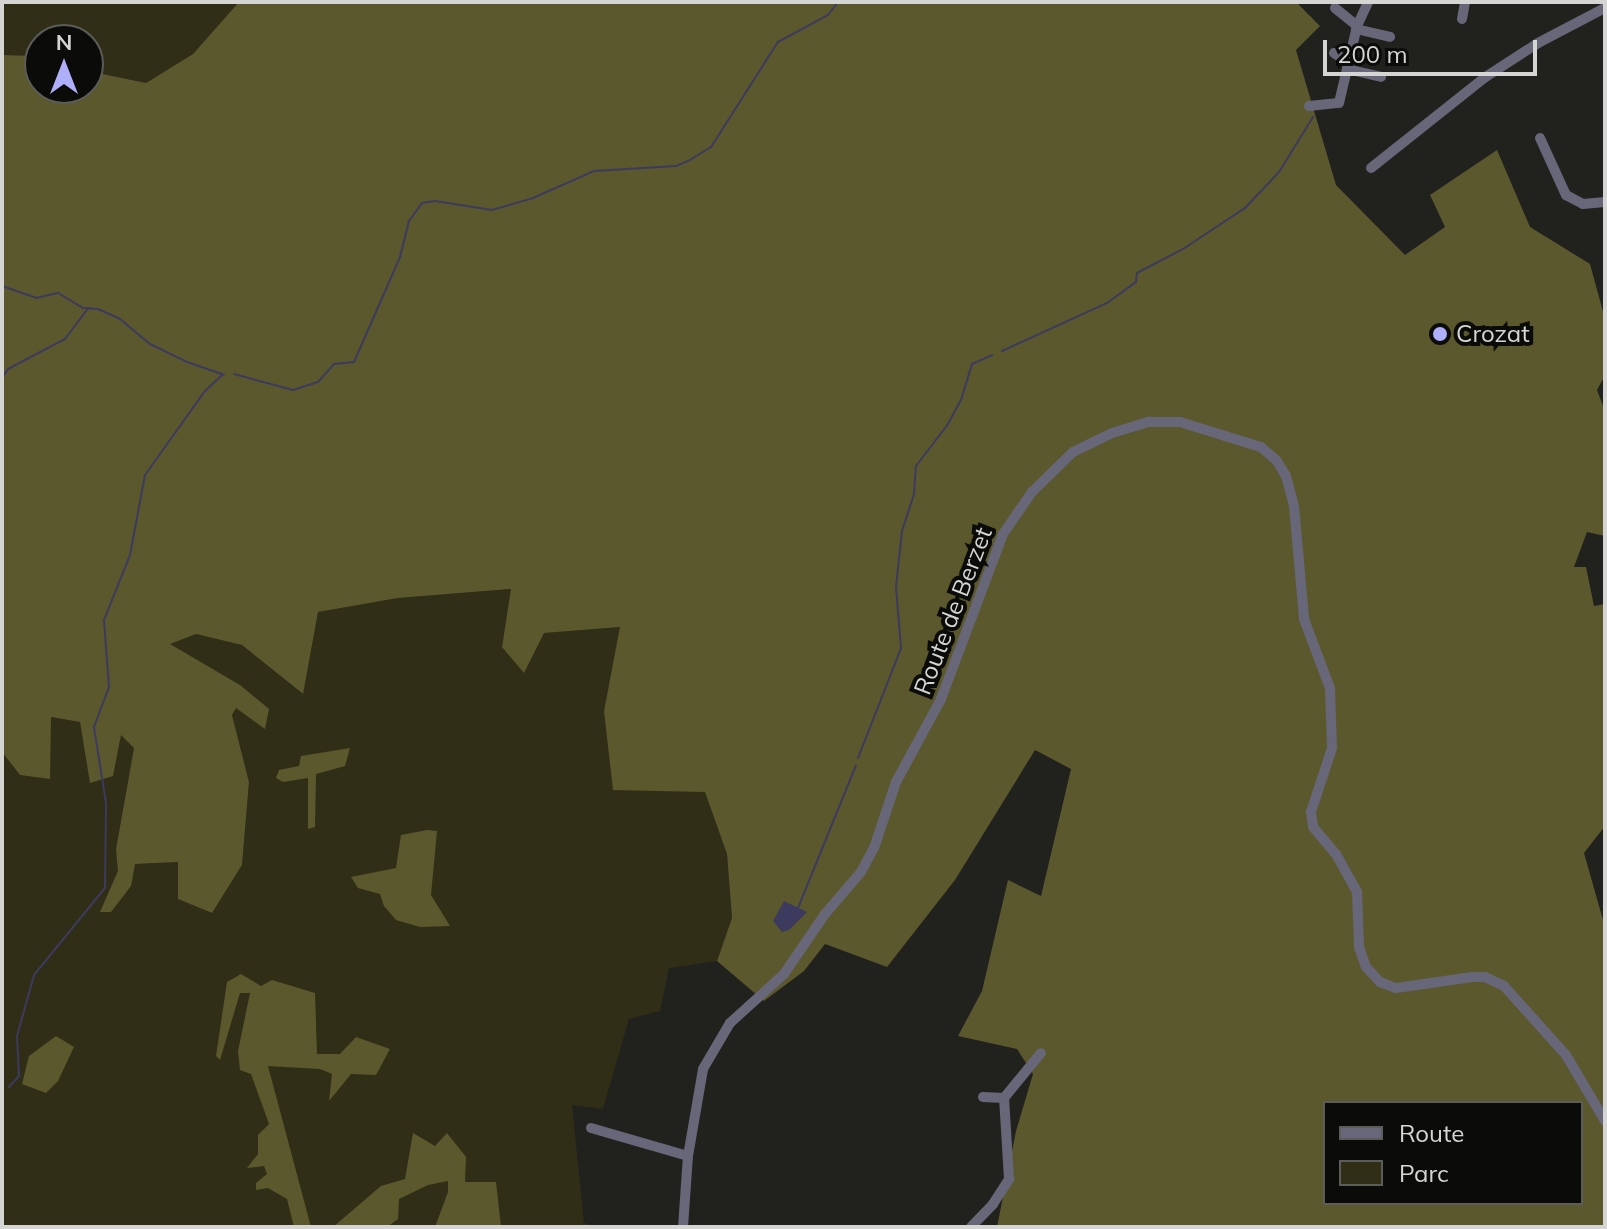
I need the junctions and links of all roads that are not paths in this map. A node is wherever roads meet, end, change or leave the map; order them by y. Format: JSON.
{"nodes":[{"id":1,"x":1368,"y":2,"type":"edge"},
{"id":2,"x":1465,"y":2,"type":"edge"},
{"id":3,"x":1335,"y":8,"type":"dead end"},
{"id":4,"x":1605,"y":8,"type":"edge"},
{"id":5,"x":1462,"y":19,"type":"dead end"},
{"id":6,"x":1357,"y":28,"type":"junction"},
{"id":7,"x":1390,"y":37,"type":"dead end"},
{"id":8,"x":1334,"y":53,"type":"dead end"},
{"id":9,"x":1348,"y":66,"type":"junction"},
{"id":10,"x":1381,"y":77,"type":"dead end"},
{"id":11,"x":1309,"y":106,"type":"dead end"},
{"id":12,"x":1540,"y":138,"type":"dead end"},
{"id":13,"x":1371,"y":168,"type":"dead end"},
{"id":14,"x":1605,"y":202,"type":"edge"},
{"id":15,"x":1041,"y":1053,"type":"dead end"},
{"id":16,"x":983,"y":1097,"type":"dead end"},
{"id":17,"x":1004,"y":1098,"type":"junction"},
{"id":18,"x":1605,"y":1121,"type":"edge"},
{"id":19,"x":591,"y":1128,"type":"dead end"},
{"id":20,"x":688,"y":1156,"type":"junction"},
{"id":21,"x":683,"y":1227,"type":"edge"},
{"id":22,"x":971,"y":1227,"type":"edge"}],
"edges":[{"from":1,"to":6,"type":"street"},
{"from":2,"to":5,"type":"street"},
{"from":3,"to":6,"type":"street"},
{"from":4,"to":13,"type":"street"},
{"from":6,"to":7,"type":"street"},
{"from":6,"to":9,"type":"street"},
{"from":8,"to":9,"type":"street"},
{"from":9,"to":10,"type":"street"},
{"from":9,"to":11,"type":"street"},
{"from":12,"to":14,"type":"street"},
{"from":15,"to":17,"type":"street"},
{"from":16,"to":17,"type":"street"},
{"from":17,"to":22,"type":"street"},
{"from":18,"to":20,"type":"street","name":"Route de Berzet"},
{"from":19,"to":20,"type":"street"},
{"from":20,"to":21,"type":"street","name":"Route de Berzet"}]}
